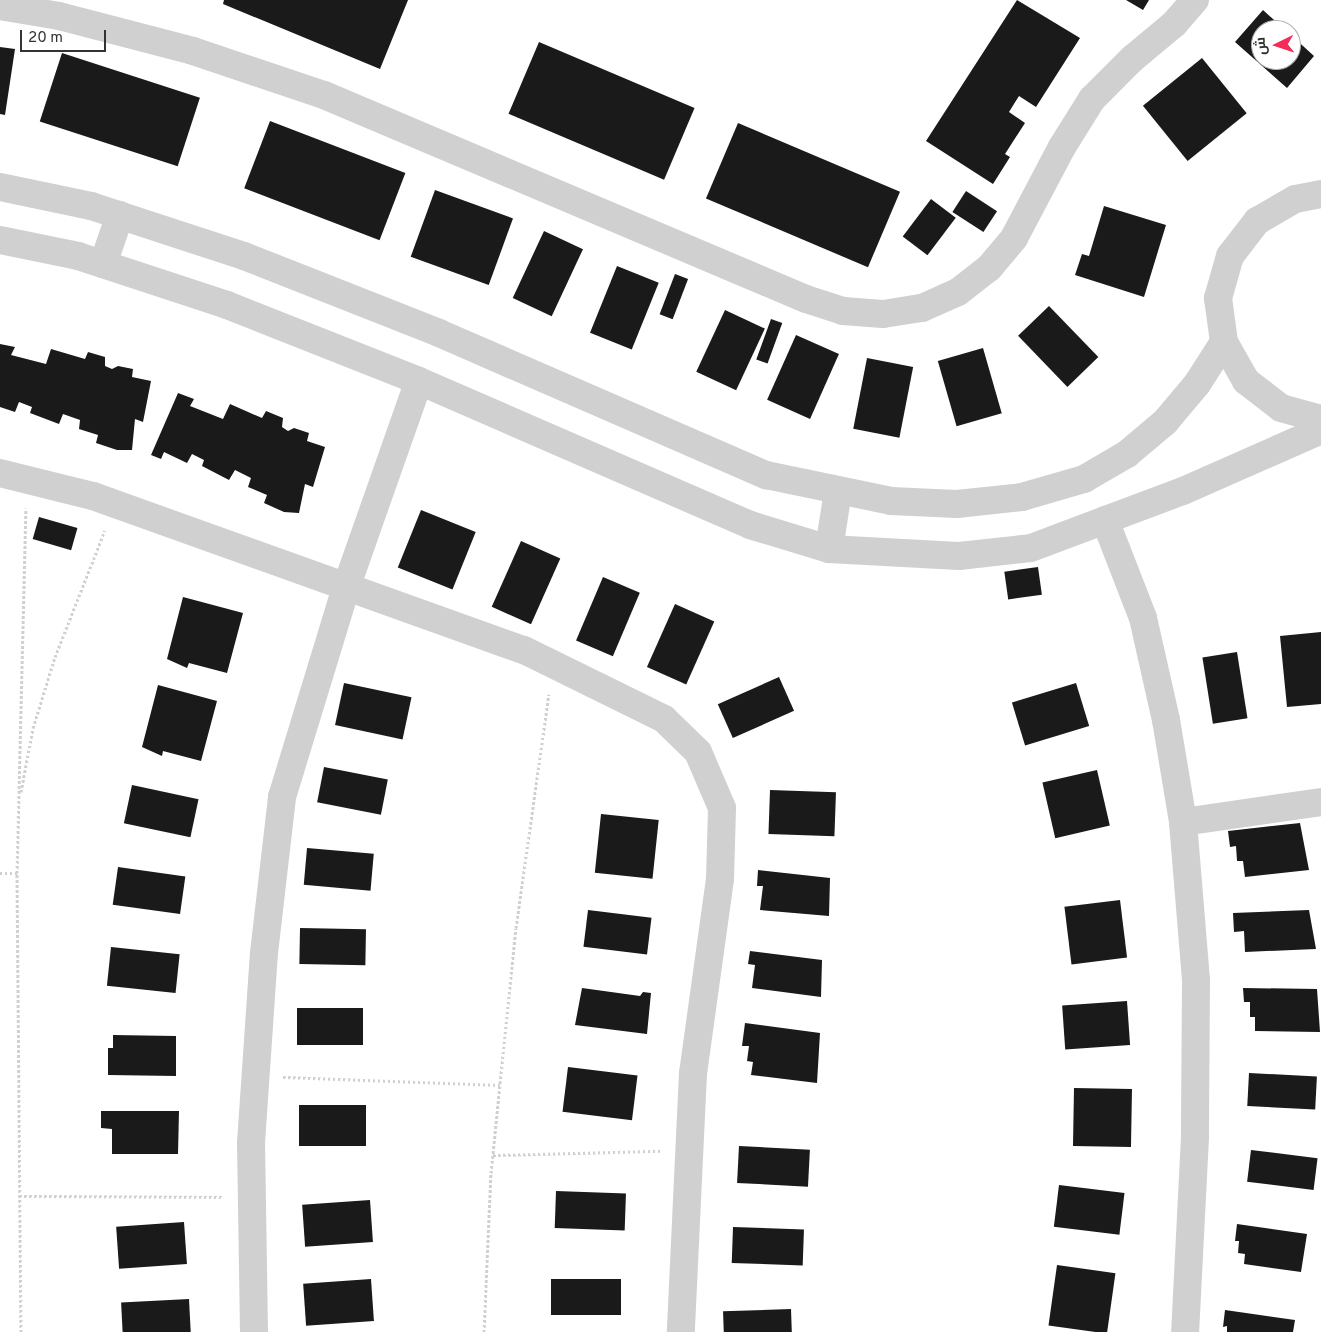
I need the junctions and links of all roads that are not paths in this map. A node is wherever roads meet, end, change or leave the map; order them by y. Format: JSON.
{"nodes":[{"id":1,"x":1195,"y":0,"type":"edge"},
{"id":2,"x":0,"y":6,"type":"edge"},
{"id":3,"x":0,"y":187,"type":"edge"},
{"id":4,"x":1320,"y":193,"type":"edge"},
{"id":5,"x":120,"y":215,"type":"junction"},
{"id":6,"x":0,"y":240,"type":"edge"},
{"id":7,"x":104,"y":264,"type":"junction"},
{"id":8,"x":1224,"y":342,"type":"junction"},
{"id":9,"x":419,"y":381,"type":"junction"},
{"id":10,"x":1321,"y":419,"type":"edge"},
{"id":11,"x":1321,"y":430,"type":"edge"},
{"id":12,"x":0,"y":473,"type":"edge"},
{"id":13,"x":838,"y":491,"type":"junction"},
{"id":14,"x":1105,"y":520,"type":"junction"},
{"id":15,"x":829,"y":549,"type":"junction"},
{"id":16,"x":347,"y":585,"type":"junction"},
{"id":17,"x":1321,"y":802,"type":"edge"},
{"id":18,"x":1183,"y":822,"type":"junction"},
{"id":19,"x":254,"y":1332,"type":"edge"},
{"id":20,"x":681,"y":1332,"type":"edge"},
{"id":21,"x":1185,"y":1332,"type":"edge"}],
"edges":[{"from":1,"to":2,"type":"street"},
{"from":3,"to":5,"type":"street"},
{"from":4,"to":8,"type":"street"},
{"from":5,"to":7,"type":"street"},
{"from":5,"to":13,"type":"street"},
{"from":6,"to":7,"type":"street"},
{"from":7,"to":9,"type":"street"},
{"from":8,"to":10,"type":"street"},
{"from":8,"to":13,"type":"street"},
{"from":9,"to":15,"type":"street"},
{"from":9,"to":16,"type":"street"},
{"from":11,"to":14,"type":"street"},
{"from":12,"to":16,"type":"street"},
{"from":13,"to":15,"type":"street"},
{"from":14,"to":15,"type":"street"},
{"from":14,"to":18,"type":"street"},
{"from":16,"to":19,"type":"street"},
{"from":16,"to":20,"type":"street"},
{"from":17,"to":18,"type":"street"},
{"from":18,"to":21,"type":"street"}]}
